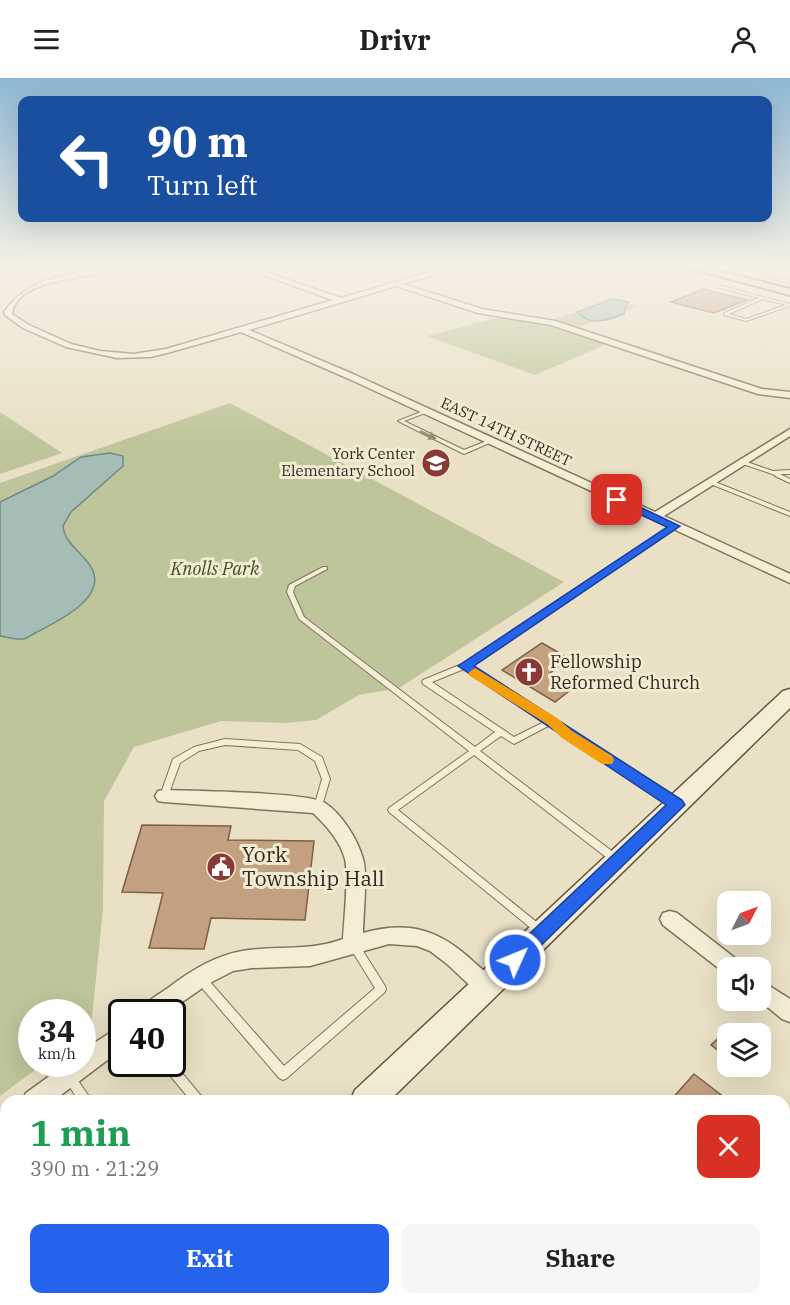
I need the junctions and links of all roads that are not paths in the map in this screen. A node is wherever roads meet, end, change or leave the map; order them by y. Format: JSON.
{"nodes":[{"id":1,"x":25,"y":325,"type":"edge"},
{"id":2,"x":254,"y":325,"type":"edge"},
{"id":3,"x":559,"y":325,"type":"edge"},
{"id":4,"x":241,"y":329,"type":"junction"},
{"id":5,"x":790,"y":395,"type":"edge"},
{"id":6,"x":426,"y":411,"type":"junction"},
{"id":7,"x":790,"y":432,"type":"edge"},
{"id":8,"x":491,"y":441,"type":"junction"},
{"id":9,"x":742,"y":462,"type":"junction"},
{"id":10,"x":790,"y":472,"type":"edge"},
{"id":11,"x":773,"y":473,"type":"junction"},
{"id":12,"x":790,"y":481,"type":"edge"},
{"id":13,"x":710,"y":482,"type":"junction"},
{"id":14,"x":790,"y":514,"type":"edge"},
{"id":15,"x":655,"y":518,"type":"junction"},
{"id":16,"x":675,"y":526,"type":"junction"},
{"id":17,"x":326,"y":568,"type":"dead end"},
{"id":18,"x":790,"y":579,"type":"edge"},
{"id":19,"x":465,"y":666,"type":"junction"},
{"id":20,"x":790,"y":696,"type":"edge"},
{"id":21,"x":552,"y":721,"type":"junction"},
{"id":22,"x":501,"y":732,"type":"junction"},
{"id":23,"x":473,"y":751,"type":"junction"},
{"id":24,"x":164,"y":796,"type":"joint"},
{"id":25,"x":677,"y":805,"type":"junction"},
{"id":26,"x":318,"y":807,"type":"junction"},
{"id":27,"x":618,"y":861,"type":"junction"},
{"id":28,"x":670,"y":919,"type":"dead end"},
{"id":29,"x":543,"y":932,"type":"junction"},
{"id":30,"x":353,"y":944,"type":"junction"},
{"id":31,"x":719,"y":957,"type":"edge"},
{"id":32,"x":199,"y":977,"type":"junction"},
{"id":33,"x":486,"y":987,"type":"junction"},
{"id":34,"x":771,"y":997,"type":"edge"},
{"id":35,"x":169,"y":999,"type":"edge"},
{"id":36,"x":790,"y":1012,"type":"edge"},
{"id":37,"x":108,"y":1046,"type":"edge"},
{"id":38,"x":96,"y":1055,"type":"edge"},
{"id":39,"x":67,"y":1077,"type":"edge"},
{"id":40,"x":69,"y":1077,"type":"edge"},
{"id":41,"x":179,"y":1077,"type":"edge"},
{"id":42,"x":42,"y":1095,"type":"edge"},
{"id":43,"x":82,"y":1095,"type":"edge"},
{"id":44,"x":193,"y":1095,"type":"edge"},
{"id":45,"x":372,"y":1095,"type":"edge"}],
"edges":[{"from":1,"to":4,"type":"street"},
{"from":2,"to":4,"type":"street"},
{"from":3,"to":5,"type":"street"},
{"from":4,"to":6,"type":"street","name":"EAST 14TH STREET"},
{"from":6,"to":8,"type":"street","name":"EAST 14TH STREET"},
{"from":6,"to":8,"type":"lane","one_way":true},
{"from":7,"to":9,"type":"street"},
{"from":8,"to":15,"type":"street","name":"EAST 14TH STREET"},
{"from":9,"to":11,"type":"lane"},
{"from":9,"to":13,"type":"street"},
{"from":10,"to":11,"type":"lane"},
{"from":11,"to":12,"type":"lane"},
{"from":13,"to":14,"type":"lane"},
{"from":13,"to":15,"type":"street"},
{"from":15,"to":16,"type":"street","name":"EAST 14TH STREET"},
{"from":16,"to":18,"type":"street","name":"EAST 14TH STREET"},
{"from":16,"to":19,"type":"lane"},
{"from":17,"to":23,"type":"lane"},
{"from":19,"to":21,"type":"lane"},
{"from":19,"to":22,"type":"lane"},
{"from":20,"to":25,"type":"street"},
{"from":21,"to":22,"type":"lane"},
{"from":21,"to":25,"type":"lane"},
{"from":22,"to":23,"type":"lane"},
{"from":23,"to":27,"type":"lane"},
{"from":23,"to":29,"type":"lane"},
{"from":24,"to":26,"type":"street"},
{"from":24,"to":26,"type":"lane"},
{"from":25,"to":27,"type":"street"},
{"from":26,"to":30,"type":"street"},
{"from":27,"to":29,"type":"street"},
{"from":28,"to":31,"type":"street"},
{"from":29,"to":33,"type":"street"},
{"from":30,"to":32,"type":"street"},
{"from":30,"to":32,"type":"lane"},
{"from":30,"to":33,"type":"street"},
{"from":32,"to":35,"type":"street"},
{"from":33,"to":45,"type":"street"},
{"from":34,"to":36,"type":"street"},
{"from":37,"to":38,"type":"street"},
{"from":39,"to":42,"type":"street"},
{"from":40,"to":43,"type":"lane"},
{"from":41,"to":44,"type":"lane"}]}
